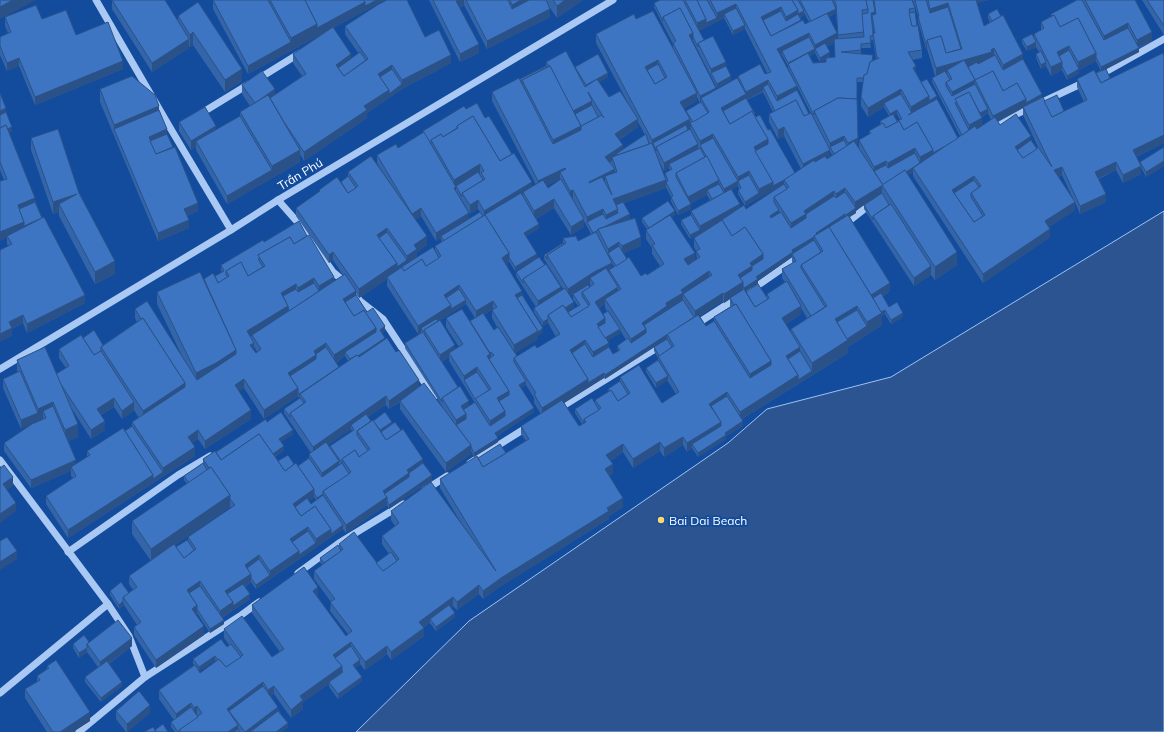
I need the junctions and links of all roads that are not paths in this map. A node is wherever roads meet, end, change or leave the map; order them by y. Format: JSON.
{"nodes":[{"id":1,"x":96,"y":0,"type":"edge"},
{"id":2,"x":613,"y":0,"type":"edge"},
{"id":3,"x":1164,"y":39,"type":"edge"},
{"id":4,"x":306,"y":50,"type":"edge"},
{"id":5,"x":192,"y":119,"type":"edge"},
{"id":6,"x":179,"y":127,"type":"edge"},
{"id":7,"x":981,"y":130,"type":"edge"},
{"id":8,"x":172,"y":132,"type":"junction"},
{"id":9,"x":278,"y":200,"type":"junction"},
{"id":10,"x":875,"y":201,"type":"edge"},
{"id":11,"x":838,"y":228,"type":"edge"},
{"id":12,"x":232,"y":230,"type":"junction"},
{"id":13,"x":804,"y":253,"type":"edge"},
{"id":14,"x":690,"y":327,"type":"edge"},
{"id":15,"x":663,"y":344,"type":"edge"},
{"id":16,"x":0,"y":369,"type":"edge"},
{"id":17,"x":440,"y":406,"type":"edge"},
{"id":18,"x":549,"y":414,"type":"edge"},
{"id":19,"x":535,"y":423,"type":"edge"},
{"id":20,"x":216,"y":452,"type":"edge"},
{"id":21,"x":470,"y":453,"type":"edge"},
{"id":22,"x":475,"y":459,"type":"junction"},
{"id":23,"x":0,"y":460,"type":"edge"},
{"id":24,"x":461,"y":468,"type":"edge"},
{"id":25,"x":454,"y":472,"type":"edge"},
{"id":26,"x":420,"y":493,"type":"edge"},
{"id":27,"x":407,"y":501,"type":"edge"},
{"id":28,"x":68,"y":552,"type":"junction"},
{"id":29,"x":290,"y":580,"type":"edge"},
{"id":30,"x":265,"y":598,"type":"edge"},
{"id":31,"x":108,"y":604,"type":"junction"},
{"id":32,"x":145,"y":677,"type":"junction"},
{"id":33,"x":0,"y":693,"type":"edge"},
{"id":34,"x":79,"y":732,"type":"edge"}],
"edges":[{"from":1,"to":8,"type":"street"},
{"from":2,"to":9,"type":"street","name":"Trần Phú"},
{"from":3,"to":7,"type":"street"},
{"from":4,"to":5,"type":"street"},
{"from":6,"to":8,"type":"street"},
{"from":8,"to":12,"type":"street"},
{"from":9,"to":12,"type":"street","name":"Trần Phú"},
{"from":9,"to":17,"type":"street"},
{"from":10,"to":11,"type":"street"},
{"from":12,"to":16,"type":"street","name":"Trần Phú"},
{"from":13,"to":14,"type":"street"},
{"from":15,"to":18,"type":"street"},
{"from":19,"to":22,"type":"street"},
{"from":20,"to":28,"type":"street"},
{"from":21,"to":22,"type":"street"},
{"from":22,"to":24,"type":"street"},
{"from":23,"to":28,"type":"street"},
{"from":25,"to":26,"type":"street"},
{"from":27,"to":29,"type":"street"},
{"from":28,"to":31,"type":"street"},
{"from":30,"to":32,"type":"street"},
{"from":31,"to":32,"type":"street"},
{"from":31,"to":33,"type":"street"},
{"from":32,"to":34,"type":"street"}]}
